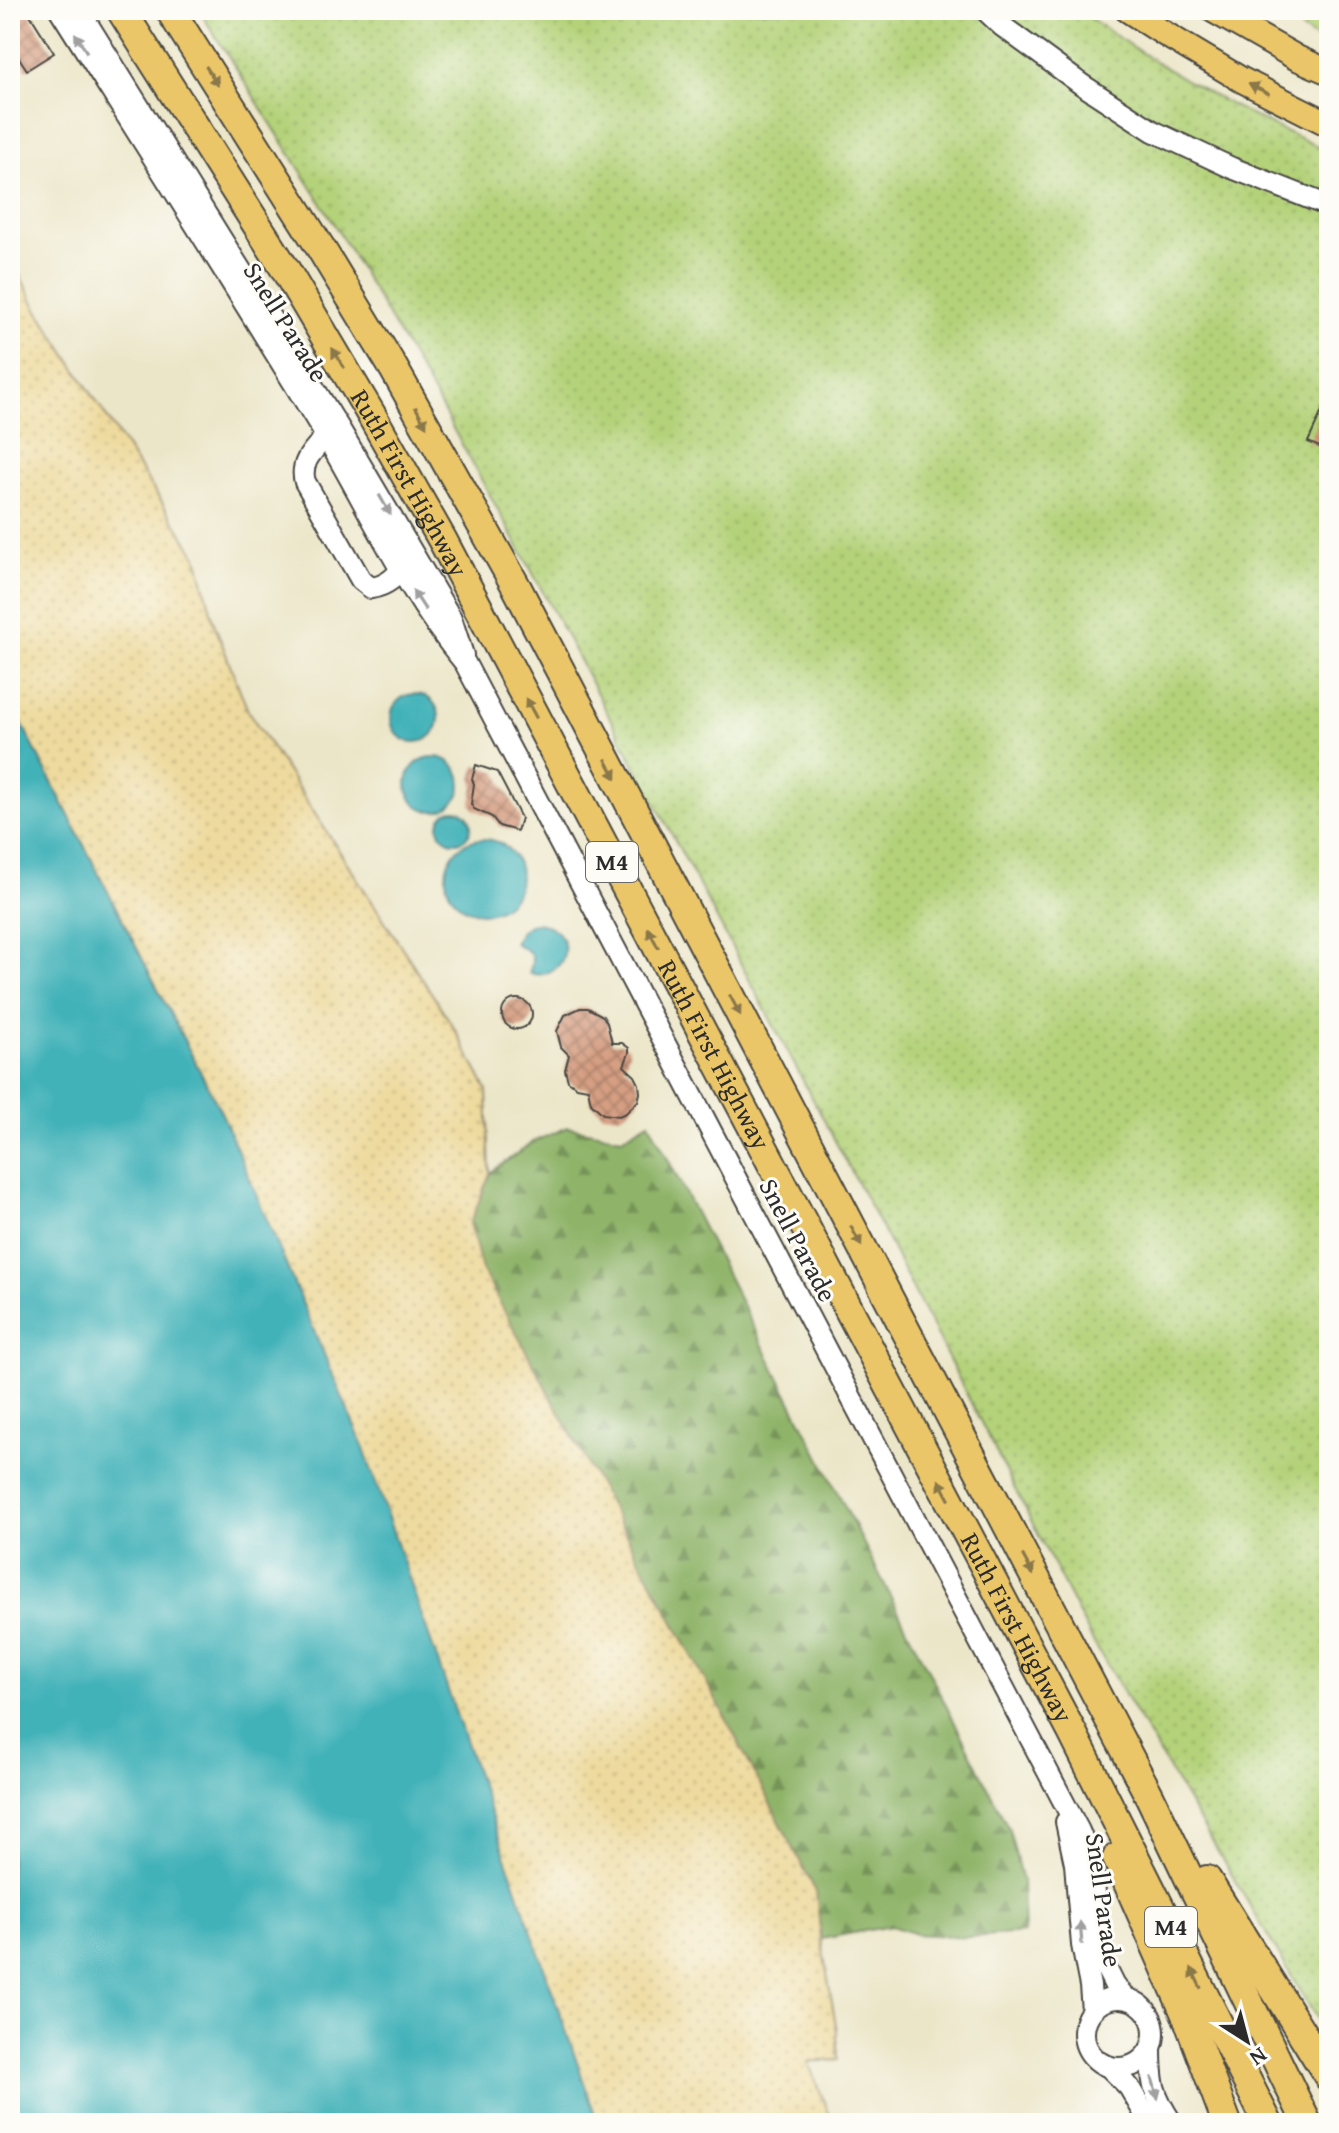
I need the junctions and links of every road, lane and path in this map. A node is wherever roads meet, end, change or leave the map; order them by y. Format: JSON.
{"nodes":[{"id":1,"x":60,"y":10,"type":"edge"},
{"id":2,"x":79,"y":10,"type":"edge"},
{"id":3,"x":121,"y":10,"type":"edge"},
{"id":4,"x":170,"y":10,"type":"edge"},
{"id":5,"x":985,"y":10,"type":"edge"},
{"id":6,"x":1128,"y":10,"type":"edge"},
{"id":7,"x":1213,"y":10,"type":"edge"},
{"id":8,"x":1329,"y":72,"type":"edge"},
{"id":9,"x":1329,"y":124,"type":"edge"},
{"id":10,"x":1329,"y":206,"type":"edge"},
{"id":11,"x":326,"y":436,"type":"junction"},
{"id":12,"x":413,"y":553,"type":"junction"},
{"id":13,"x":400,"y":571,"type":"junction"},
{"id":14,"x":465,"y":663,"type":"junction"},
{"id":15,"x":1072,"y":1732,"type":"junction"},
{"id":16,"x":1150,"y":1797,"type":"junction"},
{"id":17,"x":1062,"y":1798,"type":"junction"},
{"id":18,"x":1126,"y":1998,"type":"junction"},
{"id":19,"x":1092,"y":2010,"type":"junction"},
{"id":20,"x":1151,"y":2048,"type":"junction"},
{"id":21,"x":1108,"y":2066,"type":"junction"},
{"id":22,"x":1329,"y":2077,"type":"edge"},
{"id":23,"x":1150,"y":2123,"type":"edge"},
{"id":24,"x":1172,"y":2123,"type":"edge"},
{"id":25,"x":1227,"y":2123,"type":"edge"},
{"id":26,"x":1268,"y":2123,"type":"edge"},
{"id":27,"x":1307,"y":2123,"type":"edge"}],
"edges":[{"from":11,"to":1,"type":"street","name":"Snell Parade","one_way":true},
{"from":2,"to":12,"type":"street","name":"Snell Parade","one_way":true},
{"from":15,"to":3,"type":"highway","name":"Ruth First Highway","number":"M4","one_way":true},
{"from":4,"to":16,"type":"highway","name":"Ruth First Highway","number":"M4","one_way":true},
{"from":5,"to":10,"type":"street"},
{"from":9,"to":6,"type":"main road","one_way":true},
{"from":7,"to":8,"type":"main road"},
{"from":11,"to":13,"type":"street","name":"Snell Parade"},
{"from":11,"to":13,"type":"street"},
{"from":12,"to":13,"type":"street"},
{"from":12,"to":14,"type":"street","name":"Snell Parade"},
{"from":14,"to":13,"type":"street","name":"Snell Parade","one_way":true},
{"from":14,"to":17,"type":"street","name":"Snell Parade"},
{"from":15,"to":25,"type":"highway"},
{"from":26,"to":15,"type":"highway","name":"Ruth First Highway","number":"M4","one_way":true},
{"from":16,"to":22,"type":"highway"},
{"from":16,"to":27,"type":"highway","name":"Ruth First Highway","number":"M4"},
{"from":17,"to":18,"type":"street","name":"Snell Parade"},
{"from":19,"to":17,"type":"street","name":"Snell Parade","one_way":true},
{"from":18,"to":19,"type":"street"},
{"from":18,"to":20,"type":"street"},
{"from":19,"to":21,"type":"street"},
{"from":20,"to":21,"type":"street"},
{"from":20,"to":24,"type":"street","one_way":true},
{"from":21,"to":23,"type":"street"}]}
